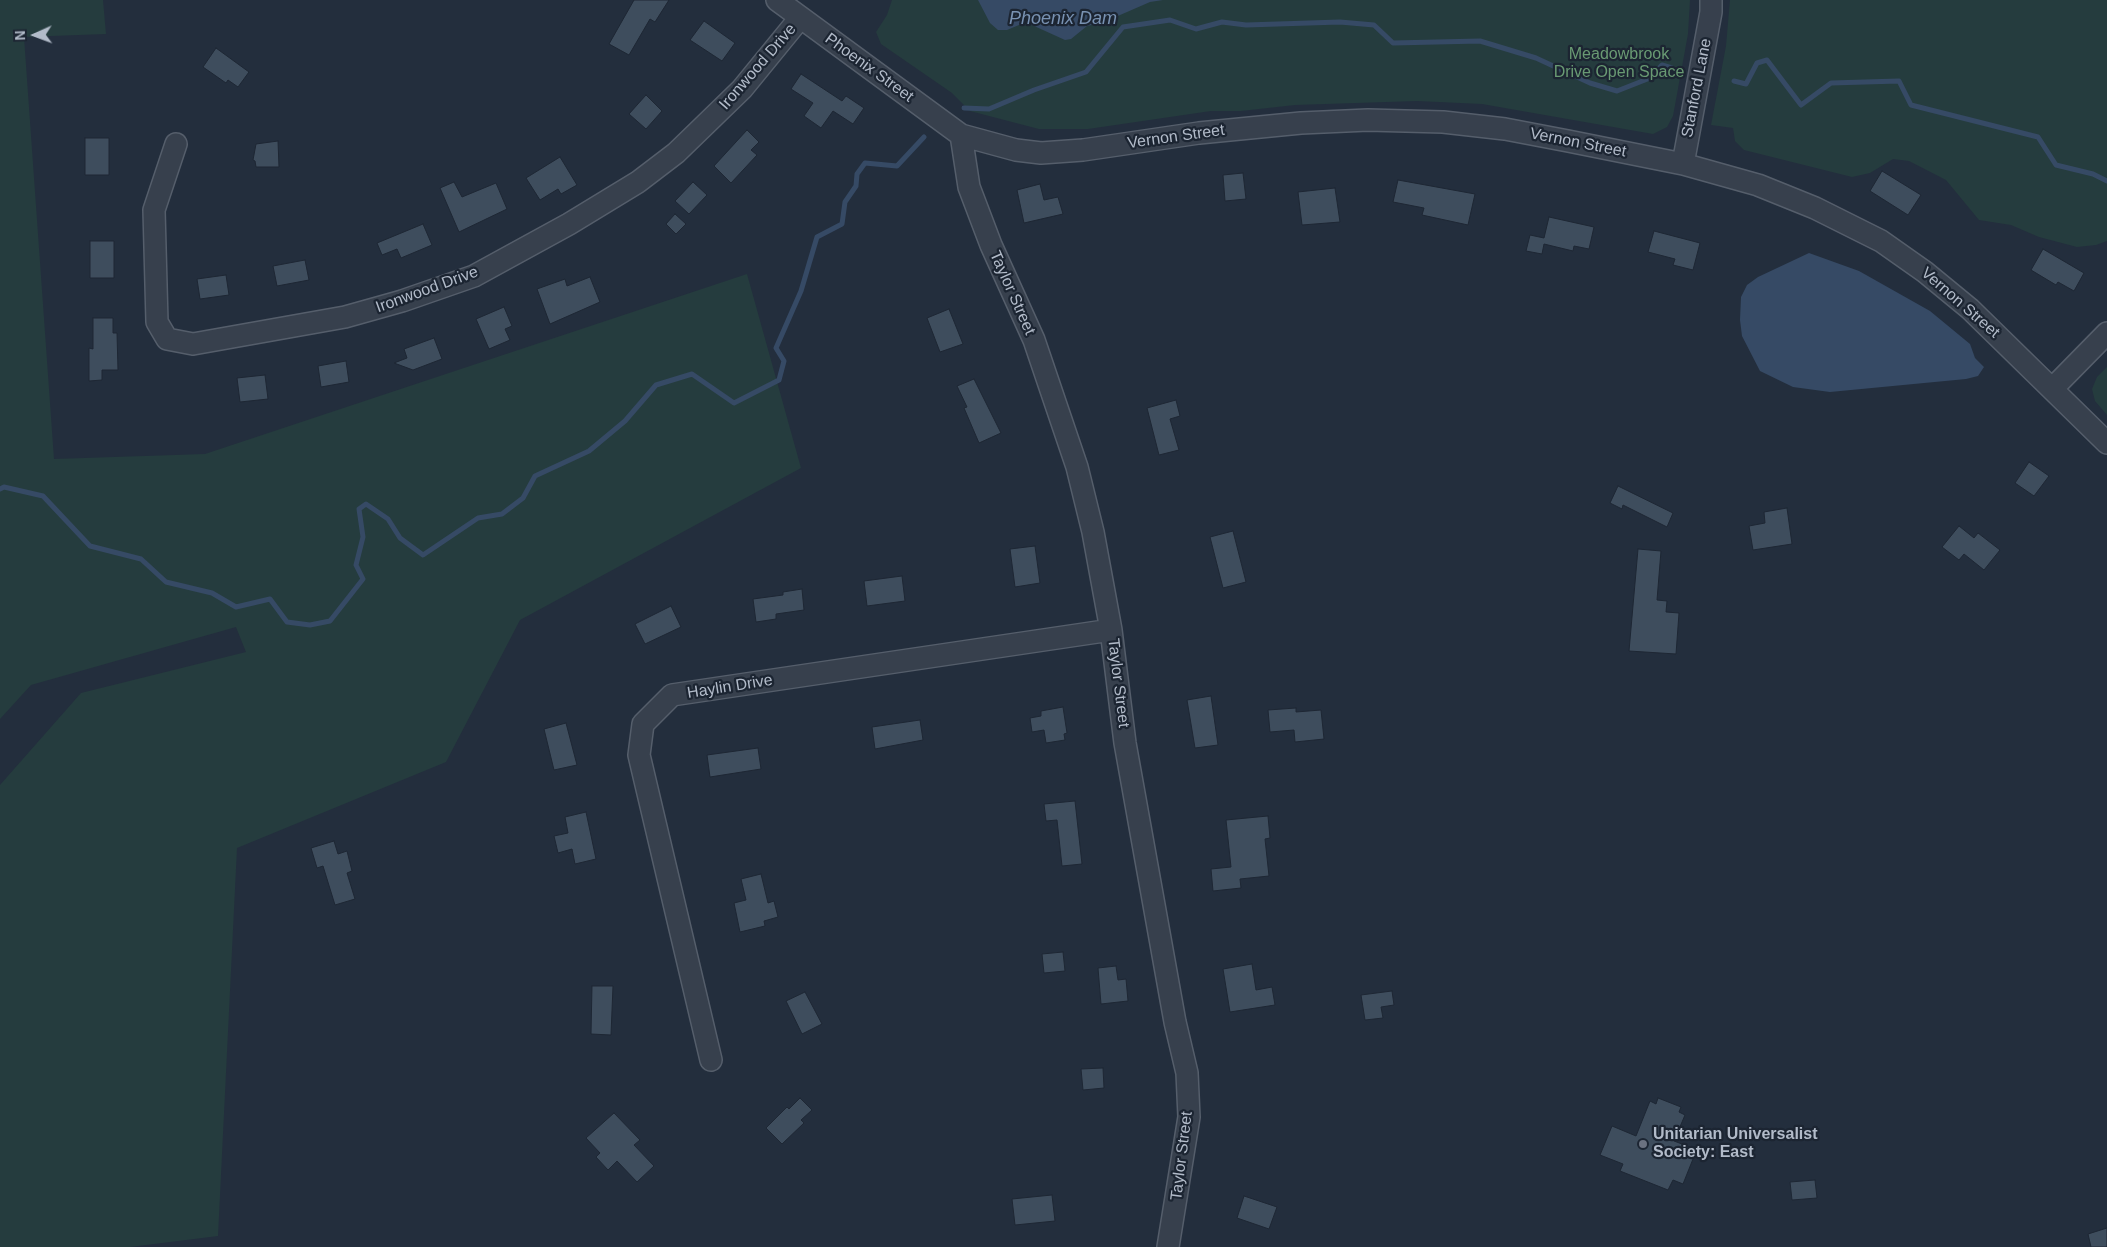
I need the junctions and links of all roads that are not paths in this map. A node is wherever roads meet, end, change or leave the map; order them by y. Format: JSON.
{"nodes":[{"id":1,"x":777,"y":0,"type":"edge"},
{"id":2,"x":1711,"y":6,"type":"edge"},
{"id":3,"x":800,"y":18,"type":"junction"},
{"id":4,"x":961,"y":135,"type":"junction"},
{"id":5,"x":176,"y":144,"type":"dead end"},
{"id":6,"x":1683,"y":164,"type":"junction"},
{"id":7,"x":2107,"y":333,"type":"edge"},
{"id":8,"x":2053,"y":388,"type":"junction"},
{"id":9,"x":2107,"y":443,"type":"edge"},
{"id":10,"x":1111,"y":630,"type":"junction"},
{"id":11,"x":711,"y":1060,"type":"dead end"},
{"id":12,"x":1168,"y":1247,"type":"edge"}],
"edges":[{"from":1,"to":3,"type":"street","name":"Phoenix Street"},
{"from":2,"to":6,"type":"street","name":"Stanford Lane"},
{"from":3,"to":4,"type":"street","name":"Phoenix Street"},
{"from":3,"to":5,"type":"street","name":"Ironwood Drive"},
{"from":4,"to":6,"type":"street","name":"Vernon Street"},
{"from":4,"to":10,"type":"street","name":"Taylor Street"},
{"from":6,"to":8,"type":"street","name":"Vernon Street"},
{"from":7,"to":8,"type":"street"},
{"from":8,"to":9,"type":"street","name":"Vernon Street"},
{"from":10,"to":11,"type":"street","name":"Haylin Drive"},
{"from":10,"to":12,"type":"street","name":"Taylor Street"}]}
